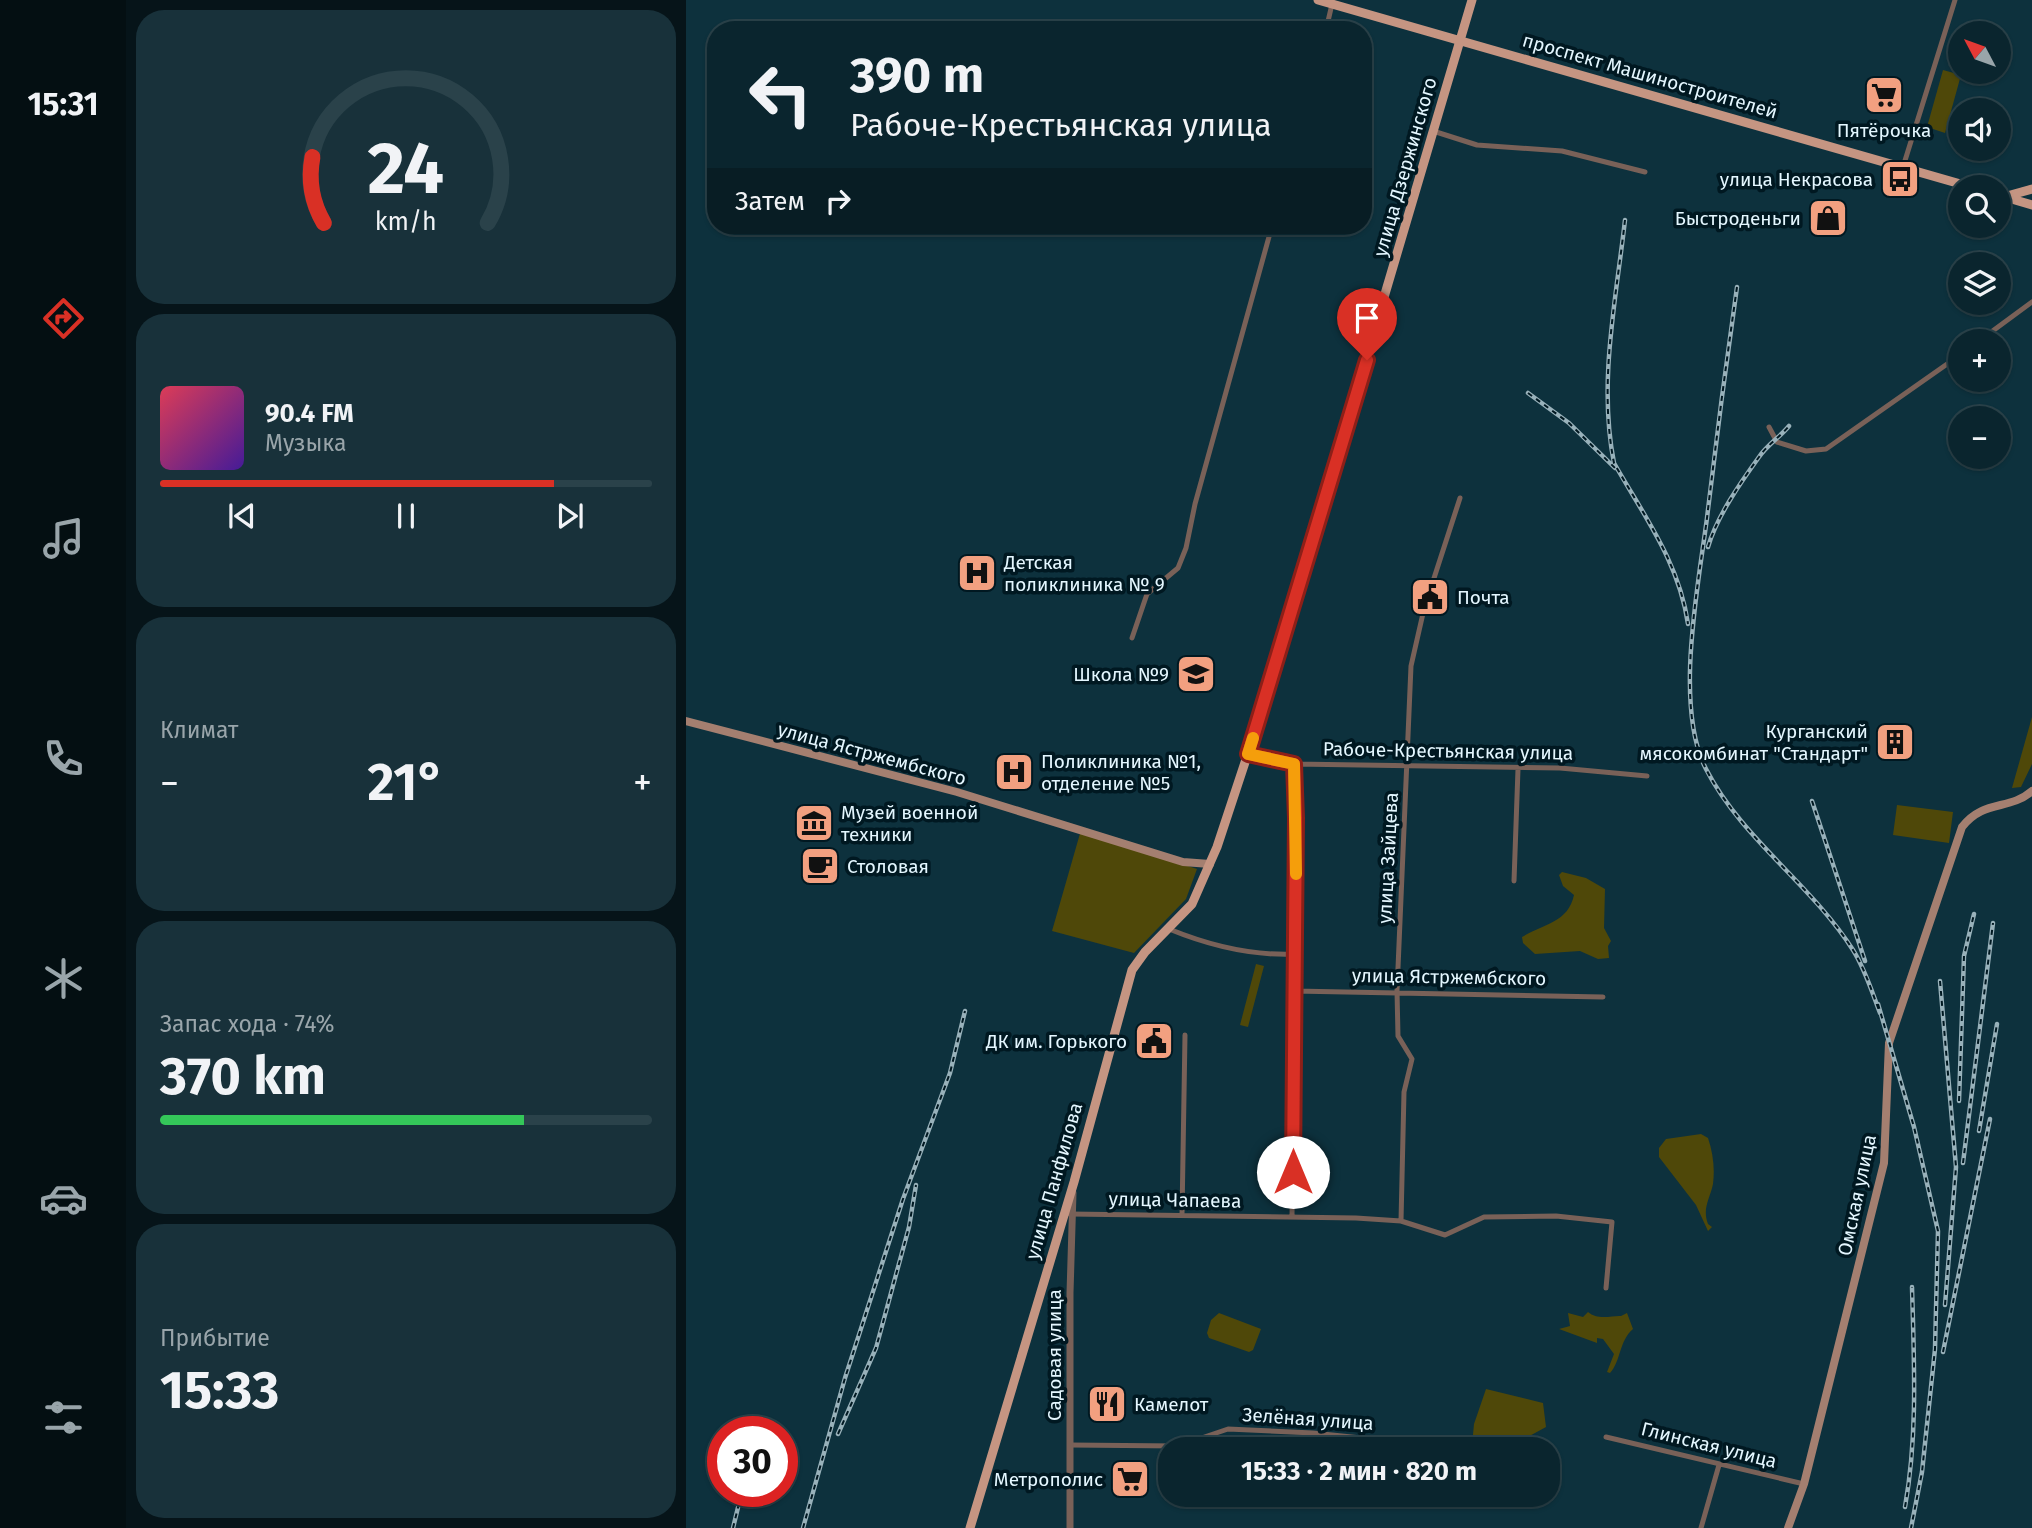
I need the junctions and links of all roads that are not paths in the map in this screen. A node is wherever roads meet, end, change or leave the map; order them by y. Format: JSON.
{"nodes":[{"id":1,"x":1318,"y":0,"type":"edge"},
{"id":2,"x":1472,"y":0,"type":"edge"},
{"id":3,"x":1955,"y":0,"type":"edge"},
{"id":4,"x":1332,"y":4,"type":"junction"},
{"id":5,"x":1328,"y":21,"type":"edge"},
{"id":6,"x":1461,"y":39,"type":"junction"},
{"id":7,"x":1433,"y":131,"type":"junction"},
{"id":8,"x":1903,"y":167,"type":"junction"},
{"id":9,"x":1645,"y":172,"type":"dead end"},
{"id":10,"x":1948,"y":180,"type":"edge"},
{"id":11,"x":2032,"y":189,"type":"edge"},
{"id":12,"x":2011,"y":194,"type":"edge"},
{"id":13,"x":2011,"y":199,"type":"edge"},
{"id":14,"x":2032,"y":205,"type":"edge"},
{"id":15,"x":1270,"y":235,"type":"edge"},
{"id":16,"x":2032,"y":302,"type":"edge"},
{"id":17,"x":1995,"y":329,"type":"edge"},
{"id":18,"x":1948,"y":363,"type":"edge"},
{"id":19,"x":1769,"y":427,"type":"dead end"},
{"id":20,"x":1460,"y":498,"type":"dead end"},
{"id":21,"x":1132,"y":638,"type":"dead end"},
{"id":22,"x":686,"y":721,"type":"edge"},
{"id":23,"x":1248,"y":754,"type":"junction"},
{"id":24,"x":1294,"y":764,"type":"junction"},
{"id":25,"x":1409,"y":764,"type":"junction"},
{"id":26,"x":1518,"y":769,"type":"junction"},
{"id":27,"x":1647,"y":776,"type":"dead end"},
{"id":28,"x":2032,"y":791,"type":"edge"},
{"id":29,"x":1210,"y":864,"type":"junction"},
{"id":30,"x":1514,"y":881,"type":"dead end"},
{"id":31,"x":1169,"y":929,"type":"junction"},
{"id":32,"x":1296,"y":954,"type":"junction"},
{"id":33,"x":1294,"y":991,"type":"junction"},
{"id":34,"x":1397,"y":991,"type":"junction"},
{"id":35,"x":1603,"y":997,"type":"dead end"},
{"id":36,"x":1185,"y":1035,"type":"dead end"},
{"id":37,"x":1068,"y":1214,"type":"junction"},
{"id":38,"x":1182,"y":1215,"type":"junction"},
{"id":39,"x":1292,"y":1217,"type":"junction"},
{"id":40,"x":1401,"y":1221,"type":"junction"},
{"id":41,"x":1606,"y":1288,"type":"dead end"},
{"id":42,"x":1204,"y":1437,"type":"edge"},
{"id":43,"x":1353,"y":1437,"type":"edge"},
{"id":44,"x":1606,"y":1437,"type":"dead end"},
{"id":45,"x":1070,"y":1444,"type":"junction"},
{"id":46,"x":1158,"y":1446,"type":"edge"},
{"id":47,"x":1719,"y":1465,"type":"junction"},
{"id":48,"x":1804,"y":1485,"type":"junction"},
{"id":49,"x":970,"y":1528,"type":"edge"},
{"id":50,"x":1070,"y":1528,"type":"edge"},
{"id":51,"x":1701,"y":1528,"type":"edge"},
{"id":52,"x":1788,"y":1528,"type":"edge"}],
"edges":[{"from":1,"to":4,"type":"main road","name":"проспект Машиностроителей"},
{"from":2,"to":6,"type":"main road","name":"улица Дзержинского"},
{"from":3,"to":8,"type":"street"},
{"from":4,"to":5,"type":"street"},
{"from":4,"to":6,"type":"main road","name":"проспект Машиностроителей"},
{"from":6,"to":7,"type":"main road","name":"улица Дзержинского"},
{"from":6,"to":8,"type":"main road","name":"проспект Машиностроителей"},
{"from":7,"to":9,"type":"street"},
{"from":7,"to":23,"type":"main road","name":"улица Дзержинского"},
{"from":8,"to":10,"type":"main road","name":"проспект Машиностроителей"},
{"from":11,"to":12,"type":"main road"},
{"from":13,"to":14,"type":"main road"},
{"from":15,"to":21,"type":"street"},
{"from":16,"to":17,"type":"street"},
{"from":18,"to":19,"type":"street"},
{"from":20,"to":25,"type":"street","name":"улица Зайцева"},
{"from":22,"to":29,"type":"main road","name":"улица Ястржембского"},
{"from":23,"to":24,"type":"street","name":"Рабоче-Крестьянская улица"},
{"from":23,"to":29,"type":"main road","name":"улица Дзержинского"},
{"from":24,"to":25,"type":"street","name":"Рабоче-Крестьянская улица"},
{"from":24,"to":32,"type":"street"},
{"from":25,"to":26,"type":"street","name":"Рабоче-Крестьянская улица"},
{"from":25,"to":34,"type":"street","name":"улица Зайцева"},
{"from":26,"to":27,"type":"street","name":"Рабоче-Крестьянская улица"},
{"from":26,"to":30,"type":"street"},
{"from":28,"to":48,"type":"main road","name":"Омская улица"},
{"from":29,"to":31,"type":"main road","name":"улица Панфилова"},
{"from":31,"to":32,"type":"street"},
{"from":31,"to":37,"type":"main road","name":"улица Панфилова"},
{"from":32,"to":33,"type":"street"},
{"from":33,"to":34,"type":"street","name":"улица Ястржембского"},
{"from":33,"to":39,"type":"street"},
{"from":34,"to":35,"type":"street","name":"улица Ястржембского"},
{"from":34,"to":40,"type":"street","name":"улица Зайцева"},
{"from":36,"to":38,"type":"street"},
{"from":37,"to":38,"type":"street","name":"улица Чапаева"},
{"from":37,"to":45,"type":"street","name":"Садовая улица"},
{"from":37,"to":49,"type":"main road","name":"улица Панфилова"},
{"from":38,"to":39,"type":"street","name":"улица Чапаева"},
{"from":39,"to":40,"type":"street","name":"улица Чапаева"},
{"from":40,"to":41,"type":"street","name":"улица Чапаева"},
{"from":42,"to":43,"type":"street","name":"Зелёная улица"},
{"from":44,"to":47,"type":"street","name":"Глинская улица"},
{"from":45,"to":46,"type":"street","name":"Зелёная улица"},
{"from":45,"to":50,"type":"street","name":"Садовая улица"},
{"from":47,"to":48,"type":"street","name":"Глинская улица"},
{"from":47,"to":51,"type":"street"},
{"from":48,"to":52,"type":"main road","name":"Омская улица"}]}
